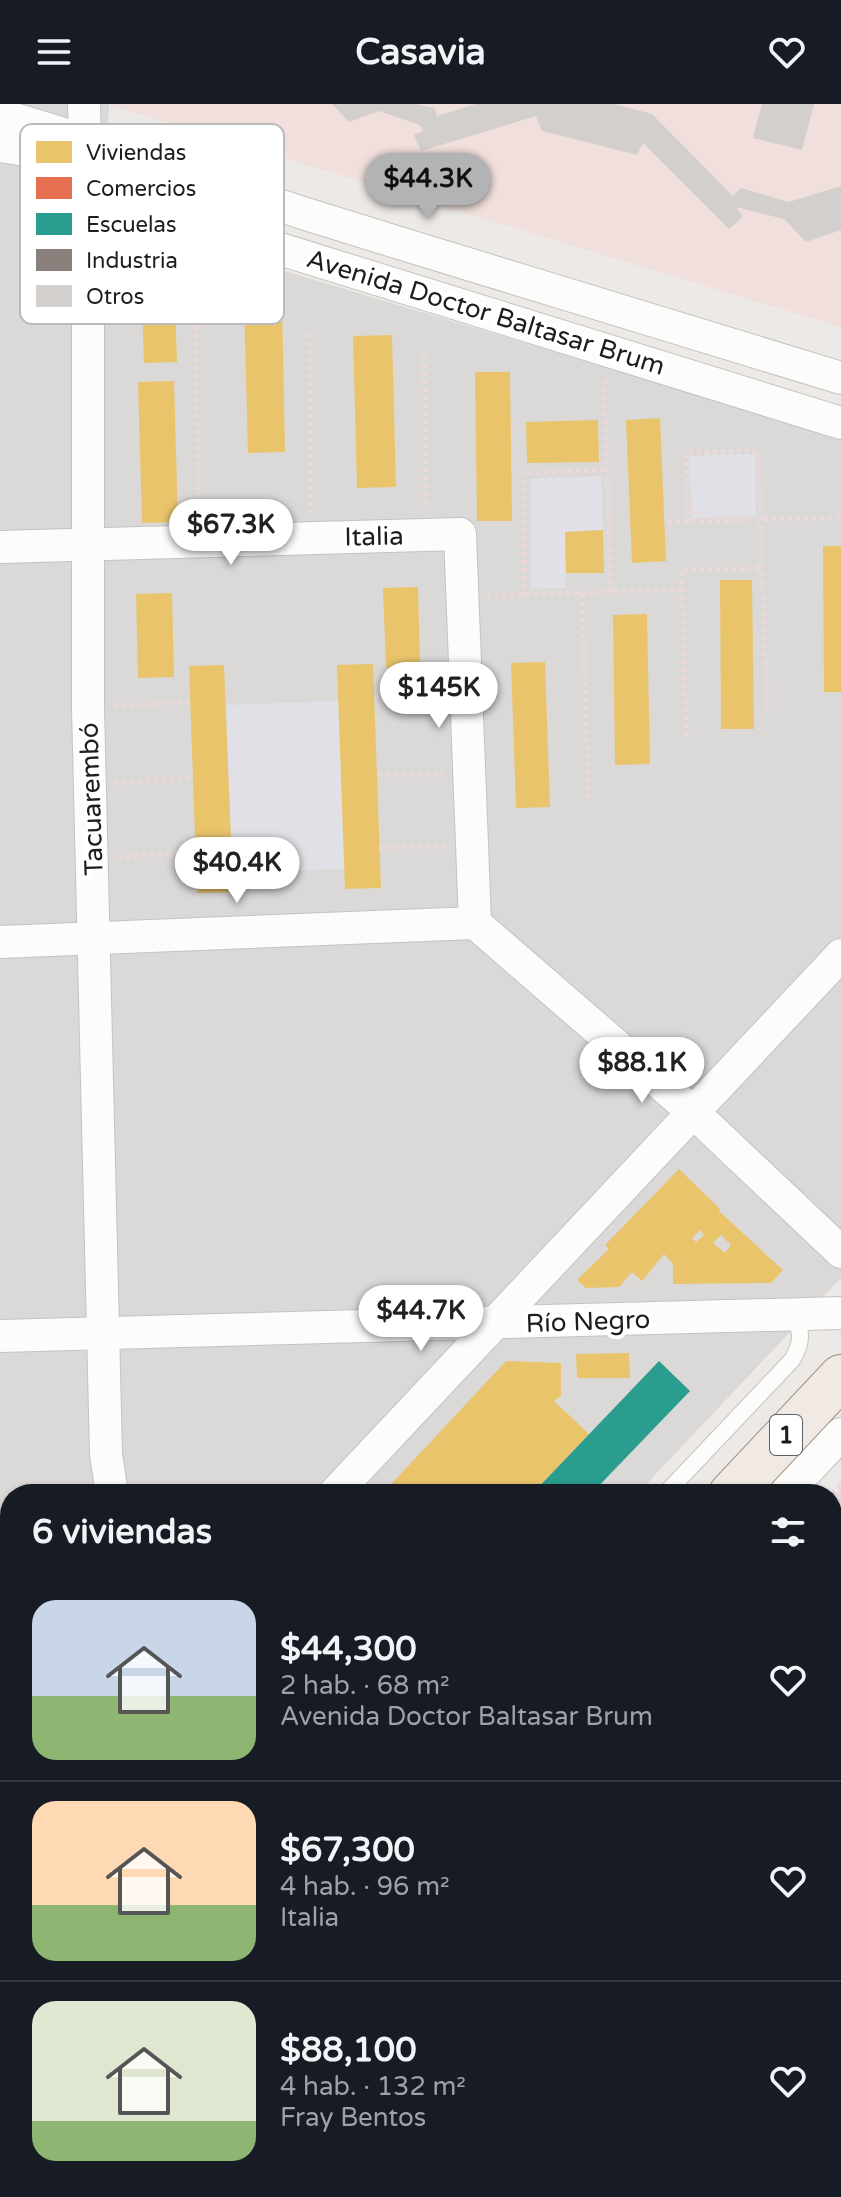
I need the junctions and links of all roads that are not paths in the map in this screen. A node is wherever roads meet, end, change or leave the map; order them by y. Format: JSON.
{"nodes":[{"id":1,"x":84,"y":104,"type":"edge"},
{"id":2,"x":0,"y":115,"type":"edge"},
{"id":3,"x":32,"y":124,"type":"edge"},
{"id":4,"x":85,"y":124,"type":"edge"},
{"id":5,"x":0,"y":146,"type":"edge"},
{"id":6,"x":20,"y":149,"type":"edge"},
{"id":7,"x":284,"y":207,"type":"edge"},
{"id":8,"x":284,"y":250,"type":"edge"},
{"id":9,"x":89,"y":324,"type":"edge"},
{"id":10,"x":841,"y":378,"type":"edge"},
{"id":11,"x":841,"y":423,"type":"edge"},
{"id":12,"x":90,"y":544,"type":"junction"},
{"id":13,"x":0,"y":547,"type":"edge"},
{"id":14,"x":475,"y":923,"type":"junction"},
{"id":15,"x":95,"y":939,"type":"junction"},
{"id":16,"x":0,"y":942,"type":"edge"},
{"id":17,"x":841,"y":955,"type":"edge"},
{"id":18,"x":693,"y":1112,"type":"junction"},
{"id":19,"x":841,"y":1252,"type":"edge"},
{"id":20,"x":841,"y":1313,"type":"edge"},
{"id":21,"x":786,"y":1315,"type":"junction"},
{"id":22,"x":493,"y":1324,"type":"junction"},
{"id":23,"x":104,"y":1333,"type":"junction"},
{"id":24,"x":0,"y":1336,"type":"edge"},
{"id":25,"x":841,"y":1377,"type":"edge"},
{"id":26,"x":841,"y":1434,"type":"edge"},
{"id":27,"x":110,"y":1484,"type":"edge"},
{"id":28,"x":343,"y":1484,"type":"edge"},
{"id":29,"x":674,"y":1484,"type":"edge"},
{"id":30,"x":740,"y":1484,"type":"edge"},
{"id":31,"x":794,"y":1484,"type":"edge"}],
"edges":[{"from":1,"to":4,"type":"street","name":"Tacuarembó"},
{"from":2,"to":3,"type":"street","name":"Avenida Doctor Baltasar Brum"},
{"from":5,"to":6,"type":"street","name":"Avenida Doctor Baltasar Brum"},
{"from":7,"to":10,"type":"street","name":"Avenida Doctor Baltasar Brum"},
{"from":8,"to":11,"type":"street","name":"Avenida Doctor Baltasar Brum"},
{"from":9,"to":12,"type":"street","name":"Tacuarembó"},
{"from":12,"to":13,"type":"street","name":"Italia"},
{"from":12,"to":14,"type":"street","name":"Italia"},
{"from":12,"to":15,"type":"street","name":"Tacuarembó"},
{"from":14,"to":15,"type":"street"},
{"from":14,"to":18,"type":"street"},
{"from":15,"to":16,"type":"street"},
{"from":15,"to":23,"type":"street","name":"Tacuarembó"},
{"from":17,"to":18,"type":"street"},
{"from":18,"to":19,"type":"street"},
{"from":18,"to":22,"type":"street"},
{"from":20,"to":21,"type":"street","name":"Río Negro"},
{"from":21,"to":22,"type":"street","name":"Río Negro"},
{"from":21,"to":29,"type":"lane"},
{"from":22,"to":23,"type":"street","name":"Río Negro"},
{"from":22,"to":28,"type":"street"},
{"from":23,"to":24,"type":"street","name":"Río Negro"},
{"from":23,"to":27,"type":"street","name":"Tacuarembó"},
{"from":25,"to":30,"type":"main road","number":"1"},
{"from":26,"to":31,"type":"street"}]}
